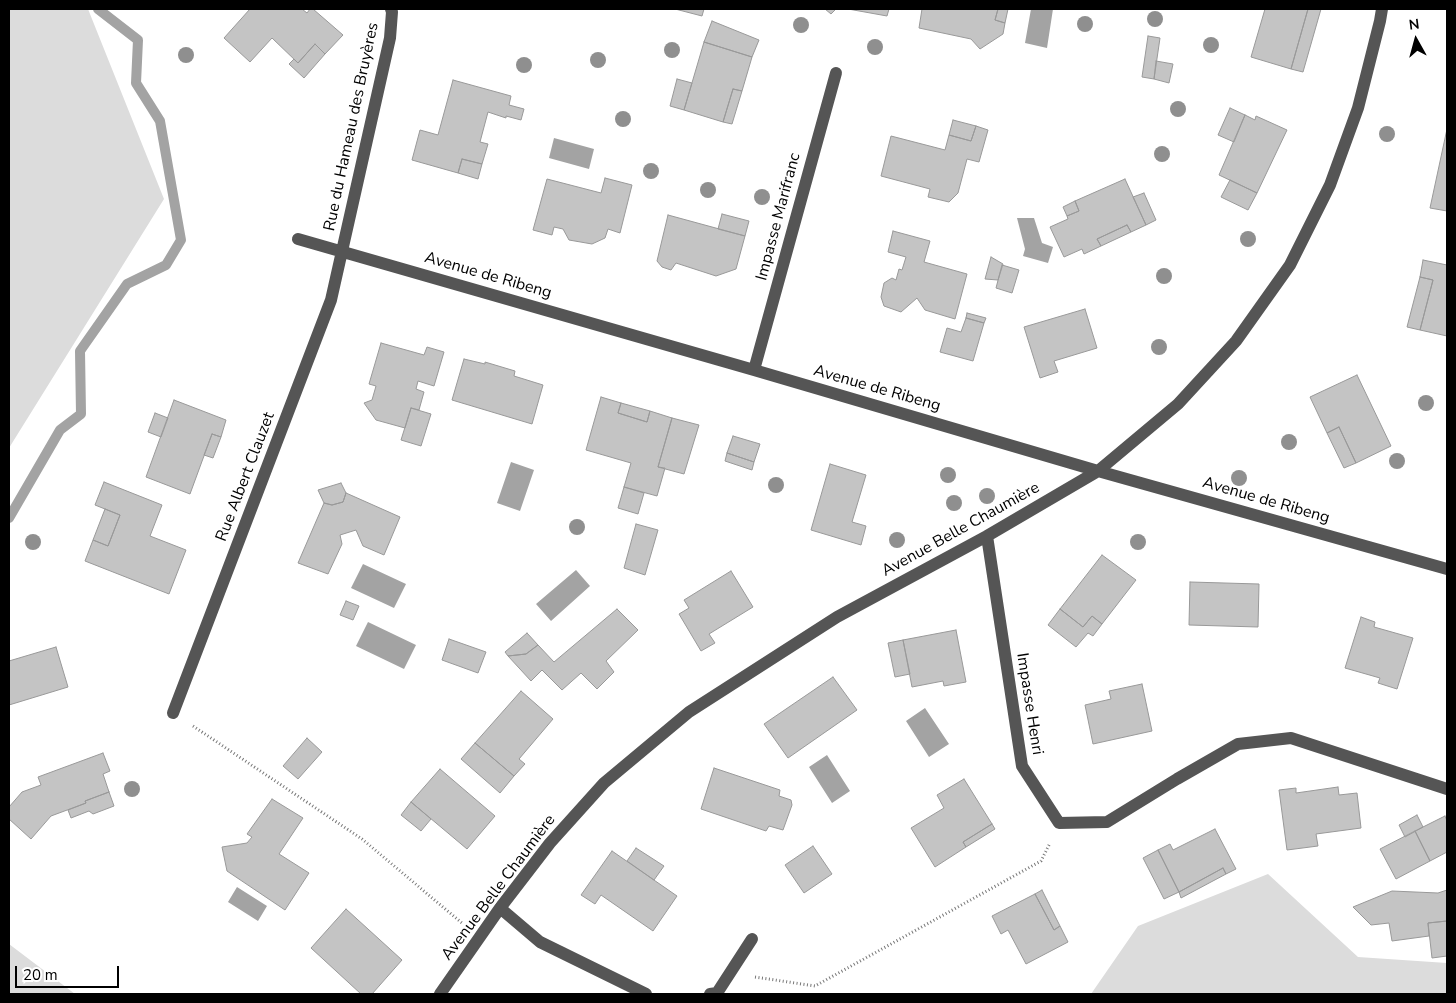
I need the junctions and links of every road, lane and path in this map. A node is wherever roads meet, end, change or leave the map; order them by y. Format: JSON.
{"nodes":[{"id":1,"x":391,"y":9,"type":"edge"},
{"id":2,"x":1382,"y":9,"type":"edge"},
{"id":3,"x":836,"y":73,"type":"dead end"},
{"id":4,"x":298,"y":239,"type":"dead end"},
{"id":5,"x":342,"y":251,"type":"junction"},
{"id":6,"x":754,"y":370,"type":"junction"},
{"id":7,"x":1098,"y":471,"type":"junction"},
{"id":8,"x":987,"y":536,"type":"junction"},
{"id":9,"x":1447,"y":568,"type":"edge"},
{"id":10,"x":173,"y":713,"type":"joint"},
{"id":11,"x":1447,"y":788,"type":"edge"},
{"id":12,"x":1059,"y":823,"type":"junction"},
{"id":13,"x":500,"y":908,"type":"junction"},
{"id":14,"x":480,"y":938,"type":"junction"},
{"id":15,"x":752,"y":939,"type":"dead end"},
{"id":16,"x":730,"y":973,"type":"junction"},
{"id":17,"x":440,"y":994,"type":"edge"},
{"id":18,"x":646,"y":994,"type":"edge"},
{"id":19,"x":710,"y":994,"type":"edge"}],
"edges":[{"from":1,"to":5,"type":"street","name":"Rue du Hameau des Bruyères"},
{"from":2,"to":7,"type":"street","name":"Avenue Belle Chaumière"},
{"from":3,"to":6,"type":"street","name":"Impasse Marifranc"},
{"from":4,"to":5,"type":"street","name":"Avenue de Ribeng"},
{"from":5,"to":6,"type":"street","name":"Avenue de Ribeng"},
{"from":5,"to":10,"type":"street","name":"Rue Albert Clauzet"},
{"from":6,"to":7,"type":"street","name":"Avenue de Ribeng"},
{"from":7,"to":8,"type":"street","name":"Avenue Belle Chaumière"},
{"from":7,"to":9,"type":"street","name":"Avenue de Ribeng"},
{"from":8,"to":12,"type":"street","name":"Impasse Henri"},
{"from":8,"to":13,"type":"street","name":"Avenue Belle Chaumière"},
{"from":10,"to":14,"type":"path"},
{"from":11,"to":12,"type":"street"},
{"from":12,"to":16,"type":"path"},
{"from":13,"to":14,"type":"street","name":"Avenue Belle Chaumière"},
{"from":13,"to":18,"type":"street"},
{"from":14,"to":17,"type":"street","name":"Avenue Belle Chaumière"},
{"from":15,"to":16,"type":"street"},
{"from":16,"to":19,"type":"street"}]}
